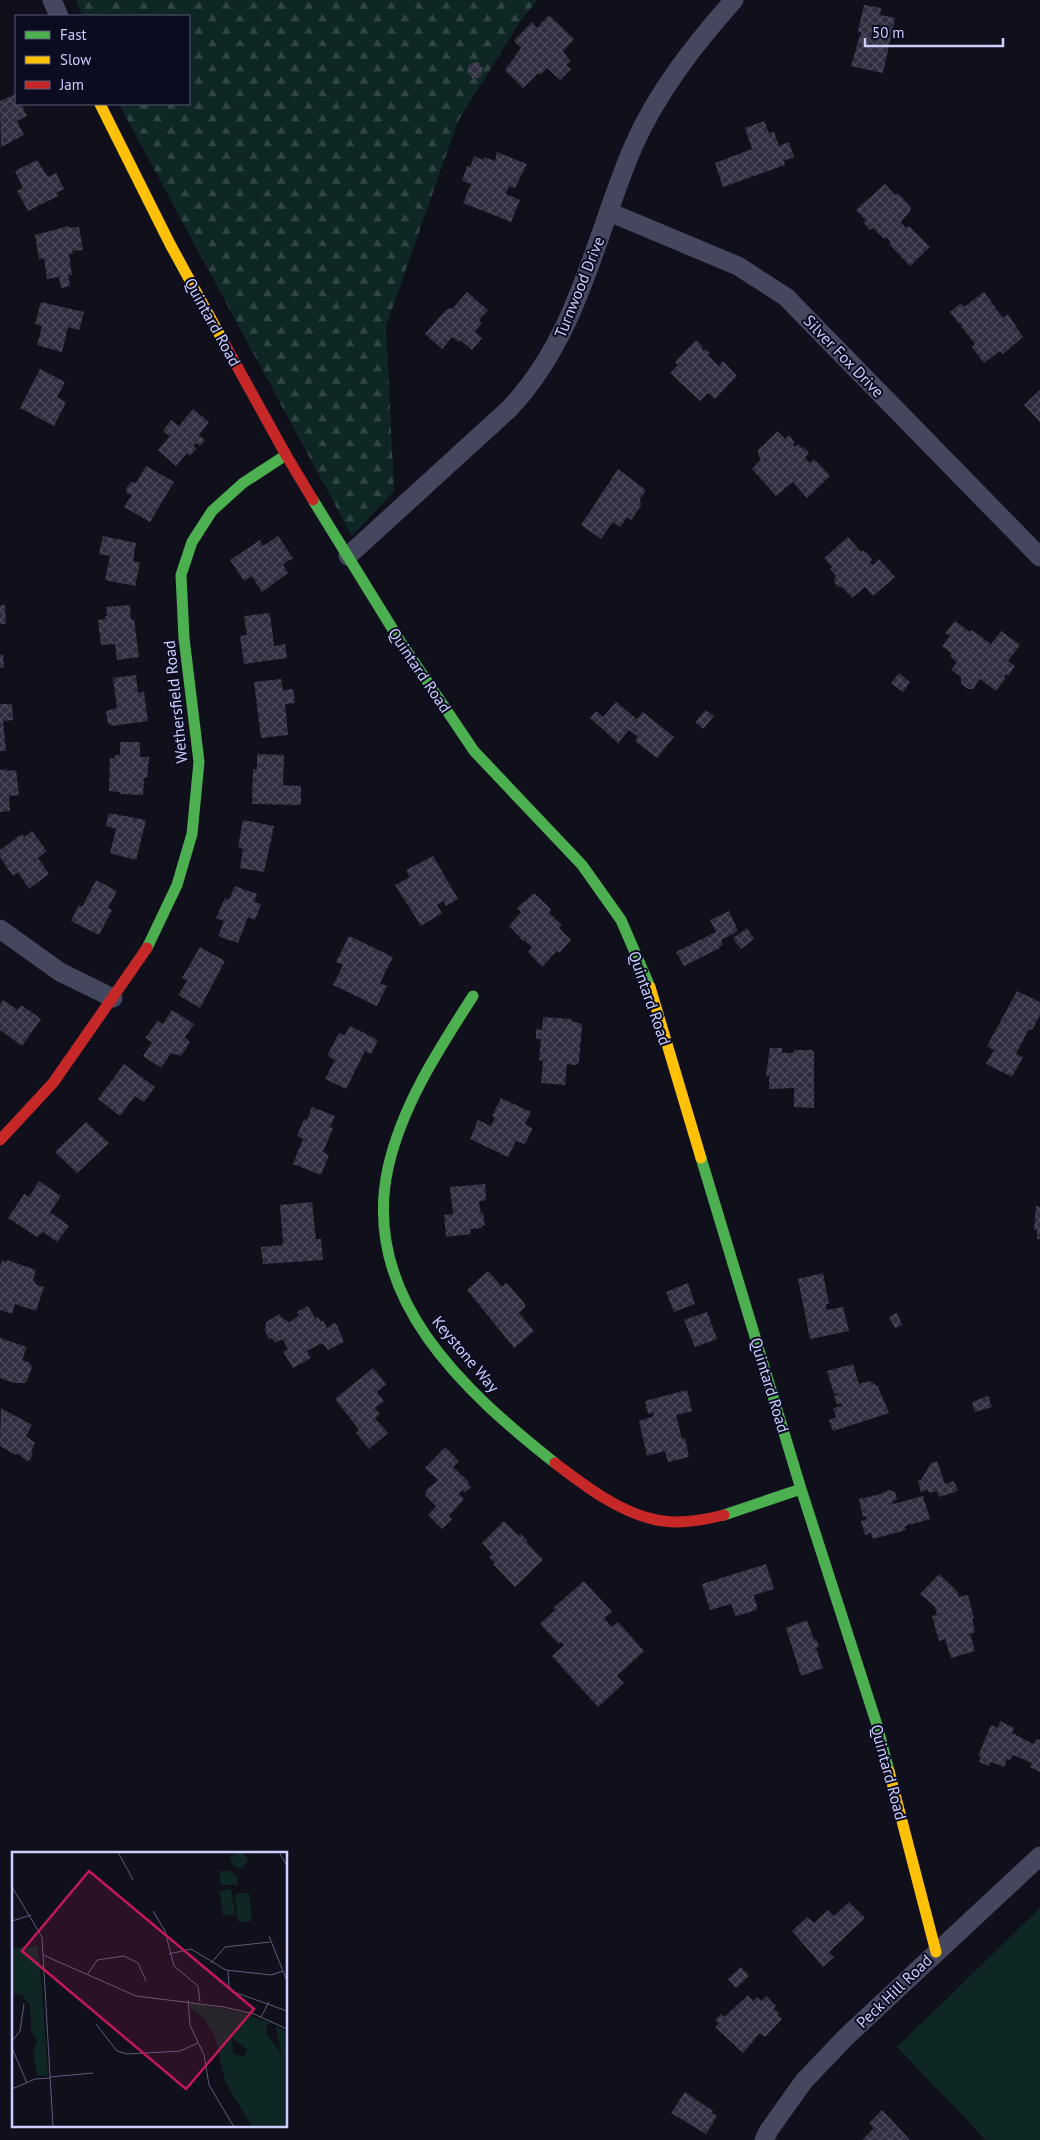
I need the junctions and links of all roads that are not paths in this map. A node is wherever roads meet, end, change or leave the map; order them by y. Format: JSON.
{"nodes":[{"id":1,"x":52,"y":0,"type":"edge"},
{"id":2,"x":734,"y":0,"type":"edge"},
{"id":3,"x":59,"y":15,"type":"edge"},
{"id":4,"x":100,"y":105,"type":"edge"},
{"id":5,"x":609,"y":212,"type":"junction"},
{"id":6,"x":286,"y":455,"type":"junction"},
{"id":7,"x":348,"y":556,"type":"junction"},
{"id":8,"x":1040,"y":557,"type":"edge"},
{"id":9,"x":0,"y":929,"type":"edge"},
{"id":10,"x":473,"y":996,"type":"dead end"},
{"id":11,"x":113,"y":998,"type":"junction"},
{"id":12,"x":0,"y":1140,"type":"edge"},
{"id":13,"x":801,"y":1489,"type":"junction"},
{"id":14,"x":1040,"y":1856,"type":"edge"},
{"id":15,"x":936,"y":1952,"type":"junction"},
{"id":16,"x":764,"y":2140,"type":"edge"}],
"edges":[{"from":1,"to":3,"type":"street"},
{"from":2,"to":5,"type":"street","name":"Turnwood Drive"},
{"from":4,"to":6,"type":"street","name":"Quintard Road"},
{"from":5,"to":7,"type":"street","name":"Turnwood Drive"},
{"from":5,"to":8,"type":"street","name":"Silver Fox Drive"},
{"from":6,"to":7,"type":"street","name":"Quintard Road"},
{"from":6,"to":11,"type":"street","name":"Wethersfield Road"},
{"from":7,"to":13,"type":"street","name":"Quintard Road"},
{"from":9,"to":11,"type":"street"},
{"from":10,"to":13,"type":"street","name":"Keystone Way"},
{"from":11,"to":12,"type":"street","name":"Wethersfield Road"},
{"from":13,"to":15,"type":"street","name":"Quintard Road"},
{"from":14,"to":15,"type":"street","name":"Peck Hill Road"},
{"from":15,"to":16,"type":"street","name":"Peck Hill Road"}]}
